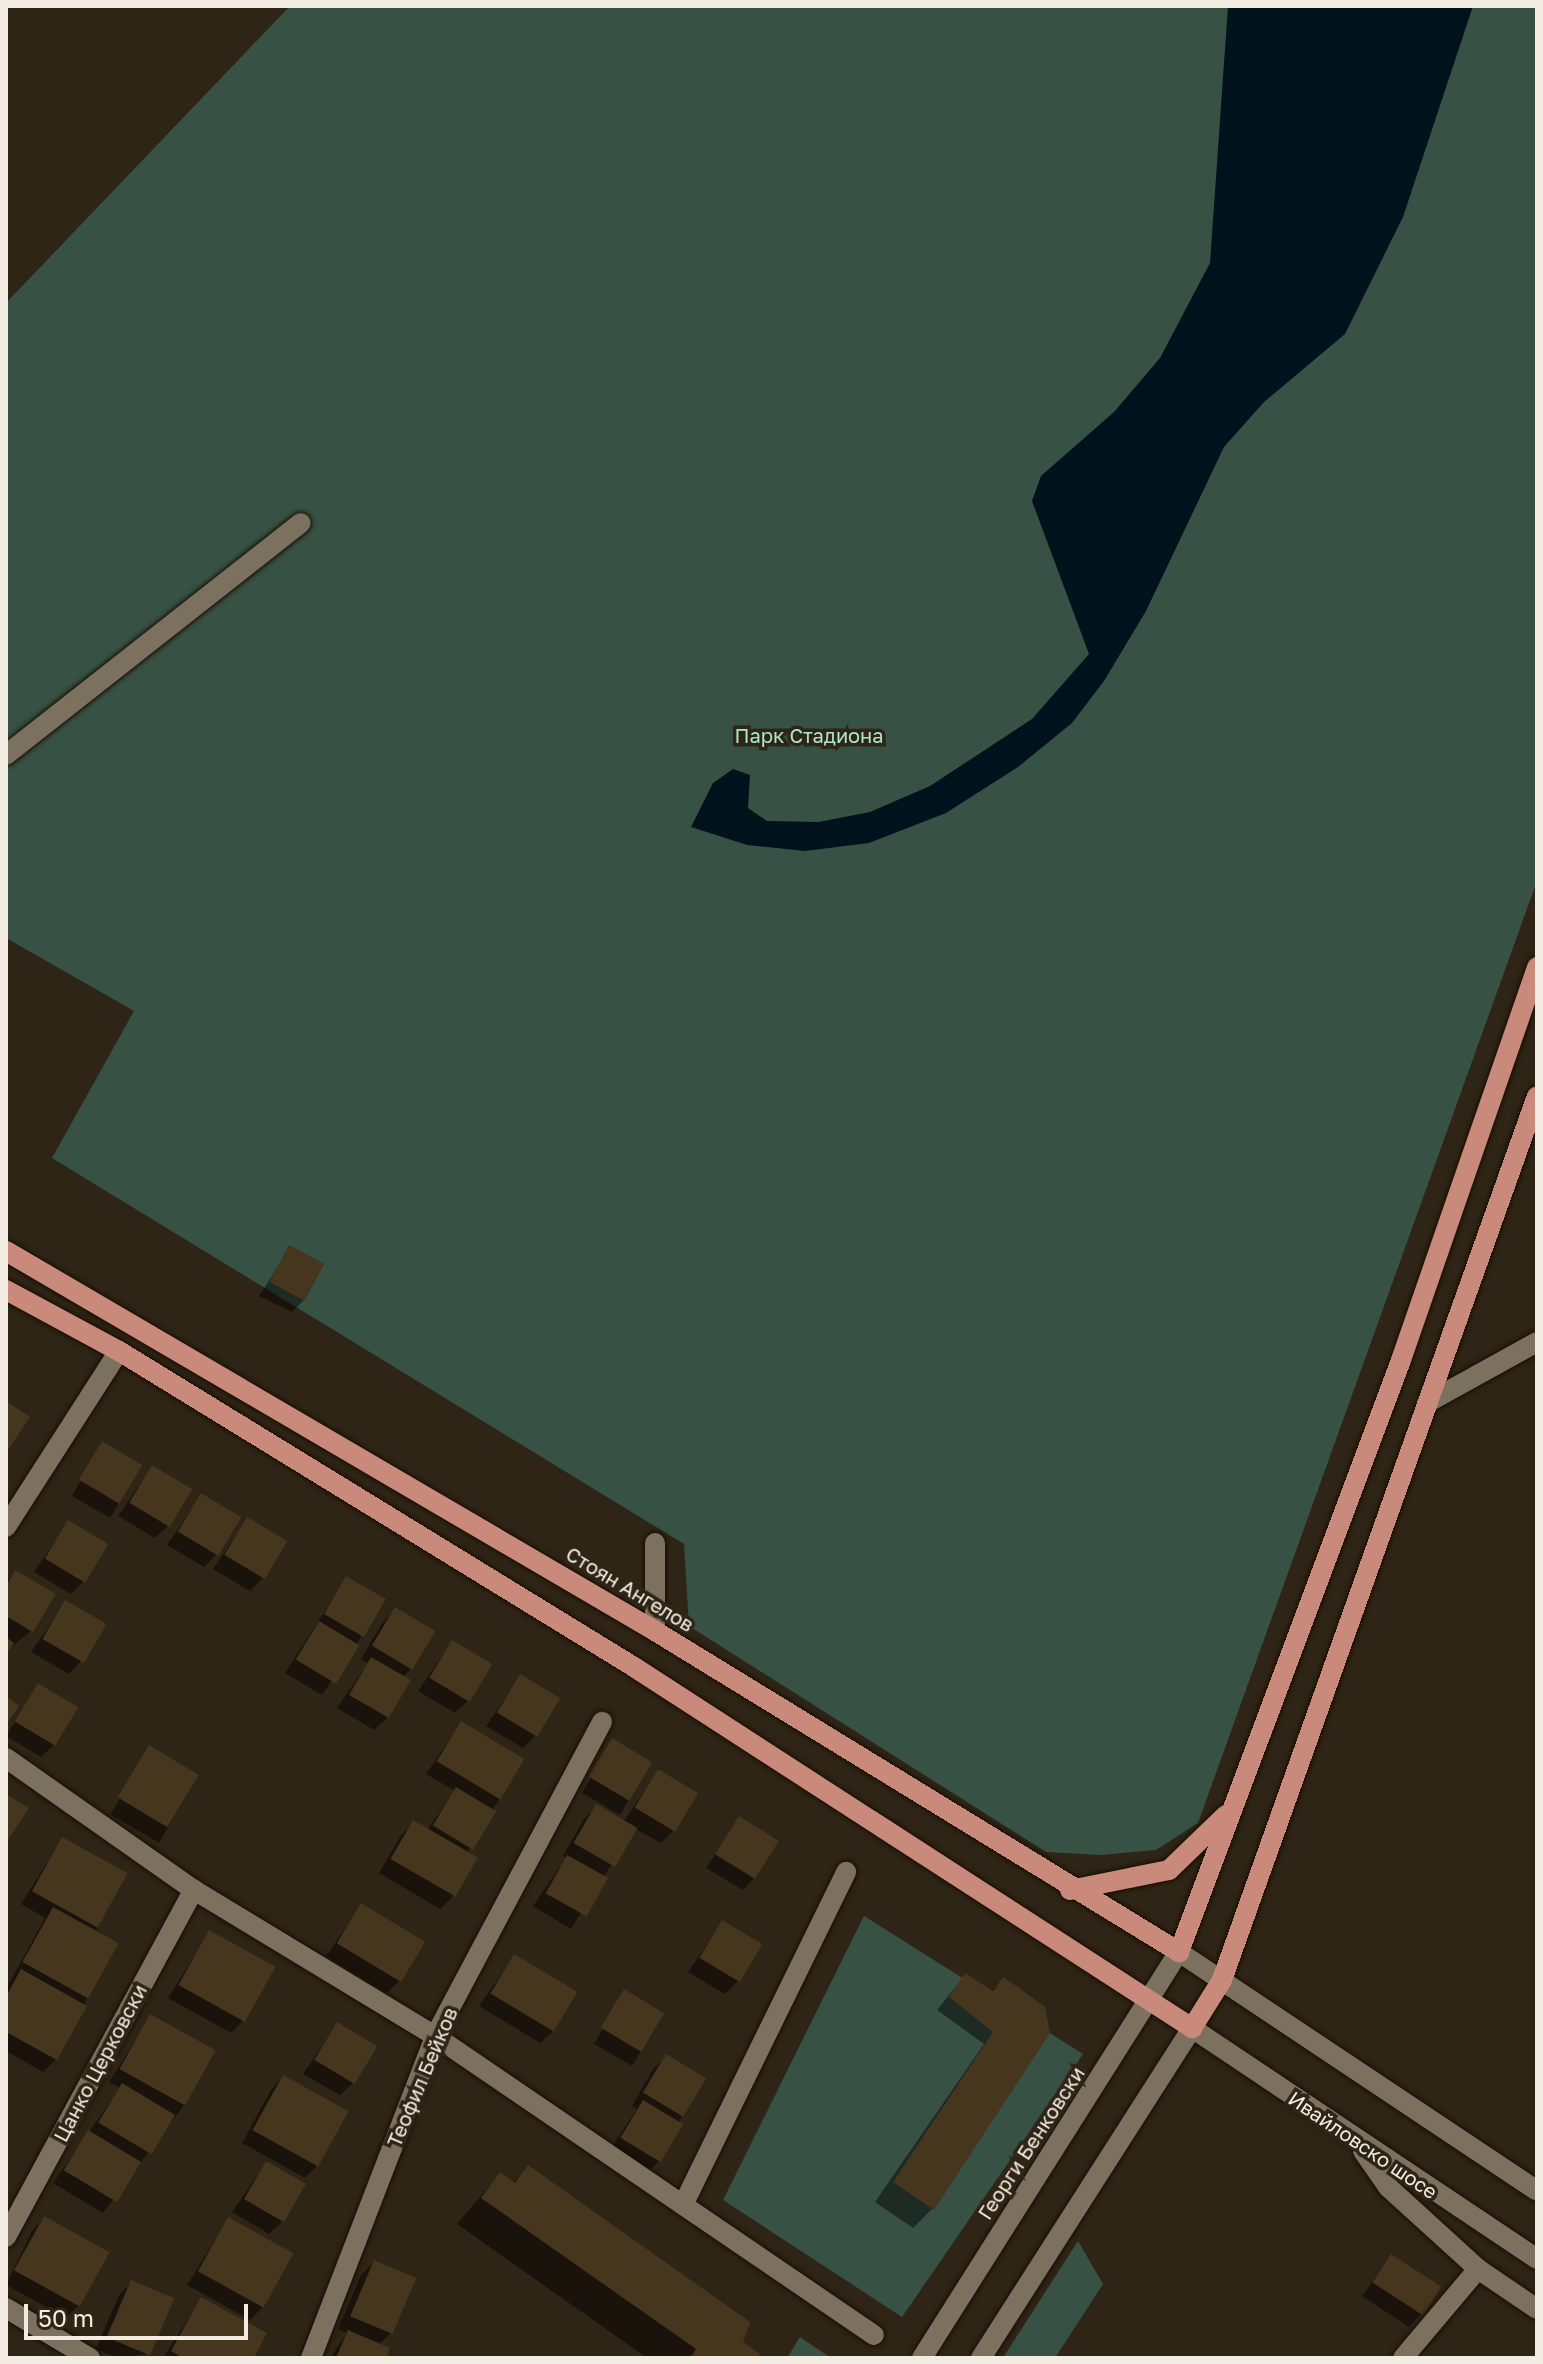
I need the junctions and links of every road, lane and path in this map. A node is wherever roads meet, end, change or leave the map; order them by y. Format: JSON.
{"nodes":[{"id":1,"x":301,"y":523,"type":"dead end"},
{"id":2,"x":6,"y":755,"type":"edge"},
{"id":3,"x":1537,"y":967,"type":"edge"},
{"id":4,"x":1537,"y":1096,"type":"edge"},
{"id":5,"x":6,"y":1251,"type":"edge"},
{"id":6,"x":6,"y":1290,"type":"edge"},
{"id":7,"x":1537,"y":1342,"type":"edge"},
{"id":8,"x":119,"y":1351,"type":"junction"},
{"id":9,"x":1427,"y":1403,"type":"junction"},
{"id":10,"x":6,"y":1527,"type":"edge"},
{"id":11,"x":655,"y":1543,"type":"dead end"},
{"id":12,"x":655,"y":1631,"type":"junction"},
{"id":13,"x":602,"y":1722,"type":"dead end"},
{"id":14,"x":6,"y":1758,"type":"edge"},
{"id":15,"x":1236,"y":1803,"type":"junction"},
{"id":16,"x":846,"y":1872,"type":"dead end"},
{"id":17,"x":194,"y":1890,"type":"junction"},
{"id":18,"x":1070,"y":1890,"type":"junction"},
{"id":19,"x":1179,"y":1952,"type":"junction"},
{"id":20,"x":1222,"y":1980,"type":"junction"},
{"id":21,"x":1151,"y":1999,"type":"junction"},
{"id":22,"x":1192,"y":2028,"type":"junction"},
{"id":23,"x":435,"y":2036,"type":"junction"},
{"id":24,"x":1356,"y":2141,"type":"junction"},
{"id":25,"x":1537,"y":2191,"type":"edge"},
{"id":26,"x":683,"y":2205,"type":"junction"},
{"id":27,"x":6,"y":2237,"type":"edge"},
{"id":28,"x":1537,"y":2259,"type":"edge"},
{"id":29,"x":1478,"y":2269,"type":"junction"},
{"id":30,"x":6,"y":2308,"type":"edge"},
{"id":31,"x":1537,"y":2309,"type":"edge"},
{"id":32,"x":874,"y":2335,"type":"dead end"},
{"id":33,"x":90,"y":2358,"type":"edge"},
{"id":34,"x":311,"y":2358,"type":"edge"},
{"id":35,"x":922,"y":2358,"type":"edge"},
{"id":36,"x":981,"y":2358,"type":"edge"},
{"id":37,"x":1403,"y":2358,"type":"edge"}],
"edges":[{"from":1,"to":2,"type":"street"},
{"from":3,"to":15,"type":"main road"},
{"from":4,"to":9,"type":"main road"},
{"from":5,"to":12,"type":"main road","name":"Стоян Ангелов"},
{"from":6,"to":8,"type":"main road"},
{"from":7,"to":9,"type":"street"},
{"from":8,"to":10,"type":"street"},
{"from":8,"to":21,"type":"main road"},
{"from":9,"to":20,"type":"main road"},
{"from":11,"to":12,"type":"street"},
{"from":12,"to":18,"type":"main road","name":"Стоян Ангелов"},
{"from":13,"to":23,"type":"street","name":"Теофил Бейков"},
{"from":14,"to":17,"type":"street"},
{"from":15,"to":18,"type":"main road"},
{"from":15,"to":19,"type":"main road"},
{"from":16,"to":26,"type":"street"},
{"from":17,"to":23,"type":"street"},
{"from":17,"to":27,"type":"street","name":"Цанко Церковски"},
{"from":18,"to":19,"type":"main road","name":"Стоян Ангелов"},
{"from":19,"to":20,"type":"street","name":"Стоян Ангелов"},
{"from":19,"to":21,"type":"street","name":"Георги Бенковски"},
{"from":20,"to":22,"type":"main road"},
{"from":20,"to":25,"type":"street"},
{"from":21,"to":22,"type":"main road"},
{"from":21,"to":35,"type":"street","name":"Георги Бенковски"},
{"from":22,"to":24,"type":"street","name":"Ивайловско шосе"},
{"from":22,"to":36,"type":"street"},
{"from":23,"to":26,"type":"street"},
{"from":23,"to":34,"type":"street","name":"Теофил Бейков"},
{"from":24,"to":28,"type":"street","name":"Ивайловско шосе"},
{"from":24,"to":29,"type":"street"},
{"from":26,"to":32,"type":"street"},
{"from":29,"to":31,"type":"street"},
{"from":29,"to":37,"type":"street"},
{"from":30,"to":33,"type":"street"}]}
